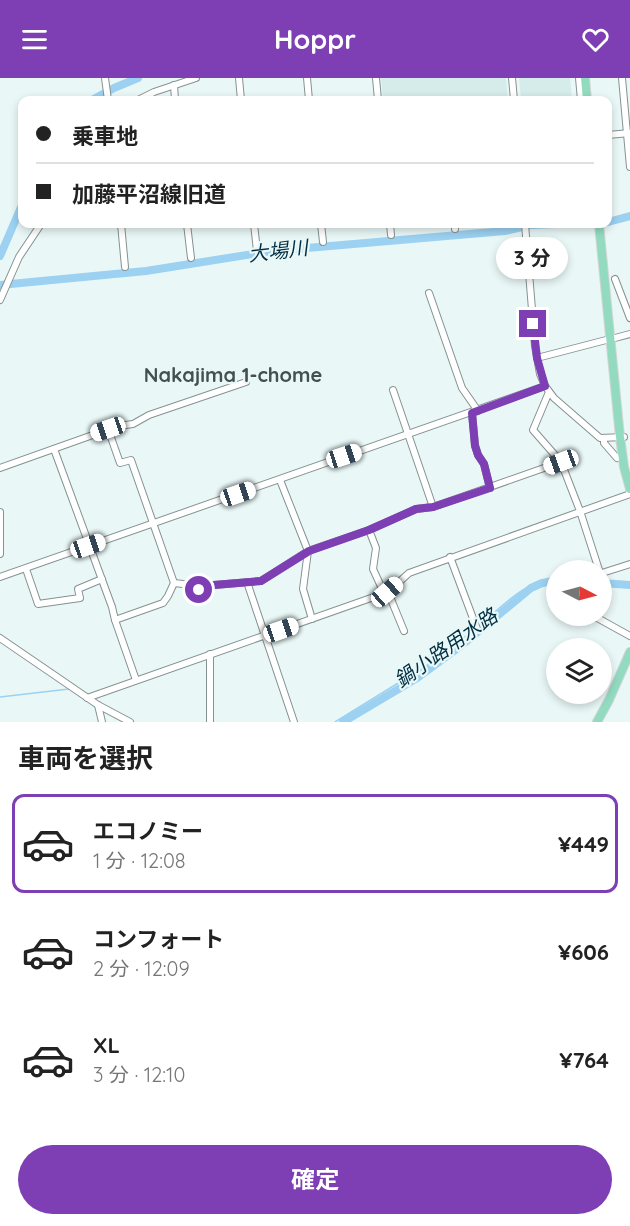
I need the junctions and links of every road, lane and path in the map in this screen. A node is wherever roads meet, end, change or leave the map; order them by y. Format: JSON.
{"nodes":[{"id":1,"x":105,"y":78,"type":"edge"},
{"id":2,"x":196,"y":78,"type":"edge"},
{"id":3,"x":239,"y":78,"type":"edge"},
{"id":4,"x":307,"y":78,"type":"edge"},
{"id":5,"x":376,"y":78,"type":"edge"},
{"id":6,"x":512,"y":78,"type":"edge"},
{"id":7,"x":579,"y":78,"type":"edge"},
{"id":8,"x":585,"y":78,"type":"edge"},
{"id":9,"x":591,"y":78,"type":"edge"},
{"id":10,"x":622,"y":78,"type":"edge"},
{"id":11,"x":174,"y":85,"type":"junction"},
{"id":12,"x":107,"y":96,"type":"edge"},
{"id":13,"x":148,"y":96,"type":"edge"},
{"id":14,"x":175,"y":96,"type":"edge"},
{"id":15,"x":241,"y":96,"type":"edge"},
{"id":16,"x":309,"y":96,"type":"edge"},
{"id":17,"x":378,"y":96,"type":"edge"},
{"id":18,"x":514,"y":96,"type":"edge"},
{"id":19,"x":581,"y":96,"type":"edge"},
{"id":20,"x":587,"y":96,"type":"edge"},
{"id":21,"x":593,"y":96,"type":"edge"},
{"id":22,"x":628,"y":133,"type":"edge"},
{"id":23,"x":612,"y":135,"type":"edge"},
{"id":24,"x":630,"y":167,"type":"edge"},
{"id":25,"x":38,"y":228,"type":"edge"},
{"id":26,"x":121,"y":228,"type":"edge"},
{"id":27,"x":187,"y":228,"type":"edge"},
{"id":28,"x":254,"y":228,"type":"edge"},
{"id":29,"x":321,"y":228,"type":"edge"},
{"id":30,"x":390,"y":228,"type":"edge"},
{"id":31,"x":525,"y":228,"type":"edge"},
{"id":32,"x":602,"y":228,"type":"edge"},
{"id":33,"x":391,"y":236,"type":"dead end"},
{"id":34,"x":323,"y":242,"type":"dead end"},
{"id":35,"x":257,"y":251,"type":"dead end"},
{"id":36,"x":191,"y":258,"type":"dead end"},
{"id":37,"x":125,"y":267,"type":"dead end"},
{"id":38,"x":615,"y":279,"type":"dead end"},
{"id":39,"x":2,"y":290,"type":"edge"},
{"id":40,"x":429,"y":293,"type":"dead end"},
{"id":41,"x":0,"y":300,"type":"edge"},
{"id":42,"x":630,"y":318,"type":"edge"},
{"id":43,"x":630,"y":334,"type":"edge"},
{"id":44,"x":612,"y":338,"type":"junction"},
{"id":45,"x":537,"y":358,"type":"junction"},
{"id":46,"x":246,"y":382,"type":"dead end"},
{"id":47,"x":547,"y":389,"type":"junction"},
{"id":48,"x":393,"y":390,"type":"dead end"},
{"id":49,"x":475,"y":412,"type":"junction"},
{"id":50,"x":108,"y":429,"type":"junction"},
{"id":51,"x":408,"y":435,"type":"junction"},
{"id":52,"x":622,"y":437,"type":"junction"},
{"id":53,"x":604,"y":439,"type":"junction"},
{"id":54,"x":54,"y":448,"type":"junction"},
{"id":55,"x":617,"y":458,"type":"dead end"},
{"id":56,"x":561,"y":462,"type":"junction"},
{"id":57,"x":0,"y":468,"type":"edge"},
{"id":58,"x":280,"y":480,"type":"junction"},
{"id":59,"x":629,"y":486,"type":"edge"},
{"id":60,"x":490,"y":488,"type":"junction"},
{"id":61,"x":630,"y":494,"type":"edge"},
{"id":62,"x":433,"y":507,"type":"junction"},
{"id":63,"x":580,"y":511,"type":"junction"},
{"id":64,"x":0,"y":512,"type":"edge"},
{"id":65,"x":153,"y":524,"type":"junction"},
{"id":66,"x":369,"y":530,"type":"junction"},
{"id":67,"x":88,"y":546,"type":"junction"},
{"id":68,"x":309,"y":551,"type":"junction"},
{"id":69,"x":0,"y":554,"type":"edge"},
{"id":70,"x":450,"y":557,"type":"junction"},
{"id":71,"x":596,"y":560,"type":"edge"},
{"id":72,"x":630,"y":564,"type":"edge"},
{"id":73,"x":26,"y":568,"type":"junction"},
{"id":74,"x":612,"y":568,"type":"edge"},
{"id":75,"x":0,"y":578,"type":"edge"},
{"id":76,"x":102,"y":579,"type":"junction"},
{"id":77,"x":247,"y":582,"type":"junction"},
{"id":78,"x":174,"y":584,"type":"junction"},
{"id":79,"x":386,"y":592,"type":"junction"},
{"id":80,"x":312,"y":619,"type":"junction"},
{"id":81,"x":115,"y":620,"type":"junction"},
{"id":82,"x":612,"y":626,"type":"edge"},
{"id":83,"x":477,"y":629,"type":"dead end"},
{"id":84,"x":404,"y":631,"type":"dead end"},
{"id":85,"x":265,"y":635,"type":"junction"},
{"id":86,"x":630,"y":636,"type":"edge"},
{"id":87,"x":0,"y":638,"type":"edge"},
{"id":88,"x":630,"y":652,"type":"edge"},
{"id":89,"x":210,"y":654,"type":"junction"},
{"id":90,"x":136,"y":680,"type":"junction"},
{"id":91,"x":87,"y":698,"type":"junction"},
{"id":92,"x":98,"y":705,"type":"junction"},
{"id":93,"x":102,"y":722,"type":"edge"},
{"id":94,"x":130,"y":722,"type":"edge"},
{"id":95,"x":210,"y":722,"type":"edge"},
{"id":96,"x":294,"y":722,"type":"edge"},
{"id":97,"x":597,"y":722,"type":"edge"}],
"edges":[{"from":1,"to":12,"type":"street"},
{"from":2,"to":11,"type":"street"},
{"from":3,"to":15,"type":"street"},
{"from":4,"to":16,"type":"street"},
{"from":5,"to":17,"type":"street"},
{"from":6,"to":18,"type":"street"},
{"from":7,"to":19,"type":"street"},
{"from":8,"to":20,"type":"main road"},
{"from":9,"to":21,"type":"main road"},
{"from":10,"to":22,"type":"street"},
{"from":11,"to":13,"type":"street"},
{"from":11,"to":14,"type":"street"},
{"from":22,"to":23,"type":"street"},
{"from":22,"to":24,"type":"street"},
{"from":25,"to":39,"type":"street"},
{"from":26,"to":37,"type":"street"},
{"from":27,"to":36,"type":"street"},
{"from":28,"to":35,"type":"street"},
{"from":29,"to":34,"type":"street"},
{"from":30,"to":33,"type":"street"},
{"from":31,"to":45,"type":"street"},
{"from":32,"to":44,"type":"main road"},
{"from":38,"to":42,"type":"street"},
{"from":39,"to":41,"type":"street"},
{"from":40,"to":49,"type":"street"},
{"from":43,"to":44,"type":"street"},
{"from":44,"to":45,"type":"street"},
{"from":44,"to":52,"type":"main road"},
{"from":45,"to":47,"type":"street"},
{"from":46,"to":50,"type":"street"},
{"from":47,"to":49,"type":"street"},
{"from":47,"to":53,"type":"street"},
{"from":47,"to":56,"type":"street"},
{"from":48,"to":51,"type":"street"},
{"from":49,"to":51,"type":"street"},
{"from":49,"to":60,"type":"street"},
{"from":50,"to":54,"type":"street"},
{"from":50,"to":65,"type":"street"},
{"from":51,"to":58,"type":"street"},
{"from":51,"to":62,"type":"street"},
{"from":52,"to":53,"type":"street"},
{"from":52,"to":59,"type":"main road"},
{"from":53,"to":55,"type":"street"},
{"from":54,"to":57,"type":"street"},
{"from":54,"to":67,"type":"street"},
{"from":56,"to":60,"type":"street"},
{"from":56,"to":63,"type":"street"},
{"from":58,"to":65,"type":"street"},
{"from":58,"to":68,"type":"street"},
{"from":60,"to":62,"type":"street"},
{"from":61,"to":63,"type":"street"},
{"from":62,"to":66,"type":"street"},
{"from":63,"to":70,"type":"street"},
{"from":63,"to":71,"type":"street"},
{"from":64,"to":69,"type":"street"},
{"from":65,"to":67,"type":"street"},
{"from":65,"to":78,"type":"street"},
{"from":66,"to":68,"type":"street"},
{"from":66,"to":79,"type":"street"},
{"from":67,"to":73,"type":"street"},
{"from":67,"to":76,"type":"street"},
{"from":68,"to":77,"type":"street"},
{"from":68,"to":80,"type":"street"},
{"from":70,"to":79,"type":"street"},
{"from":70,"to":83,"type":"street"},
{"from":72,"to":74,"type":"street"},
{"from":73,"to":75,"type":"street"},
{"from":73,"to":76,"type":"street"},
{"from":76,"to":81,"type":"street"},
{"from":77,"to":78,"type":"street"},
{"from":77,"to":85,"type":"street"},
{"from":78,"to":81,"type":"street"},
{"from":79,"to":80,"type":"street"},
{"from":79,"to":84,"type":"street"},
{"from":80,"to":85,"type":"street"},
{"from":81,"to":90,"type":"street"},
{"from":82,"to":86,"type":"street"},
{"from":85,"to":89,"type":"street"},
{"from":85,"to":96,"type":"street"},
{"from":87,"to":91,"type":"street"},
{"from":88,"to":97,"type":"main road"},
{"from":89,"to":90,"type":"street"},
{"from":89,"to":95,"type":"street"},
{"from":90,"to":91,"type":"street"},
{"from":91,"to":92,"type":"street"},
{"from":92,"to":93,"type":"street"},
{"from":92,"to":94,"type":"street"}]}
